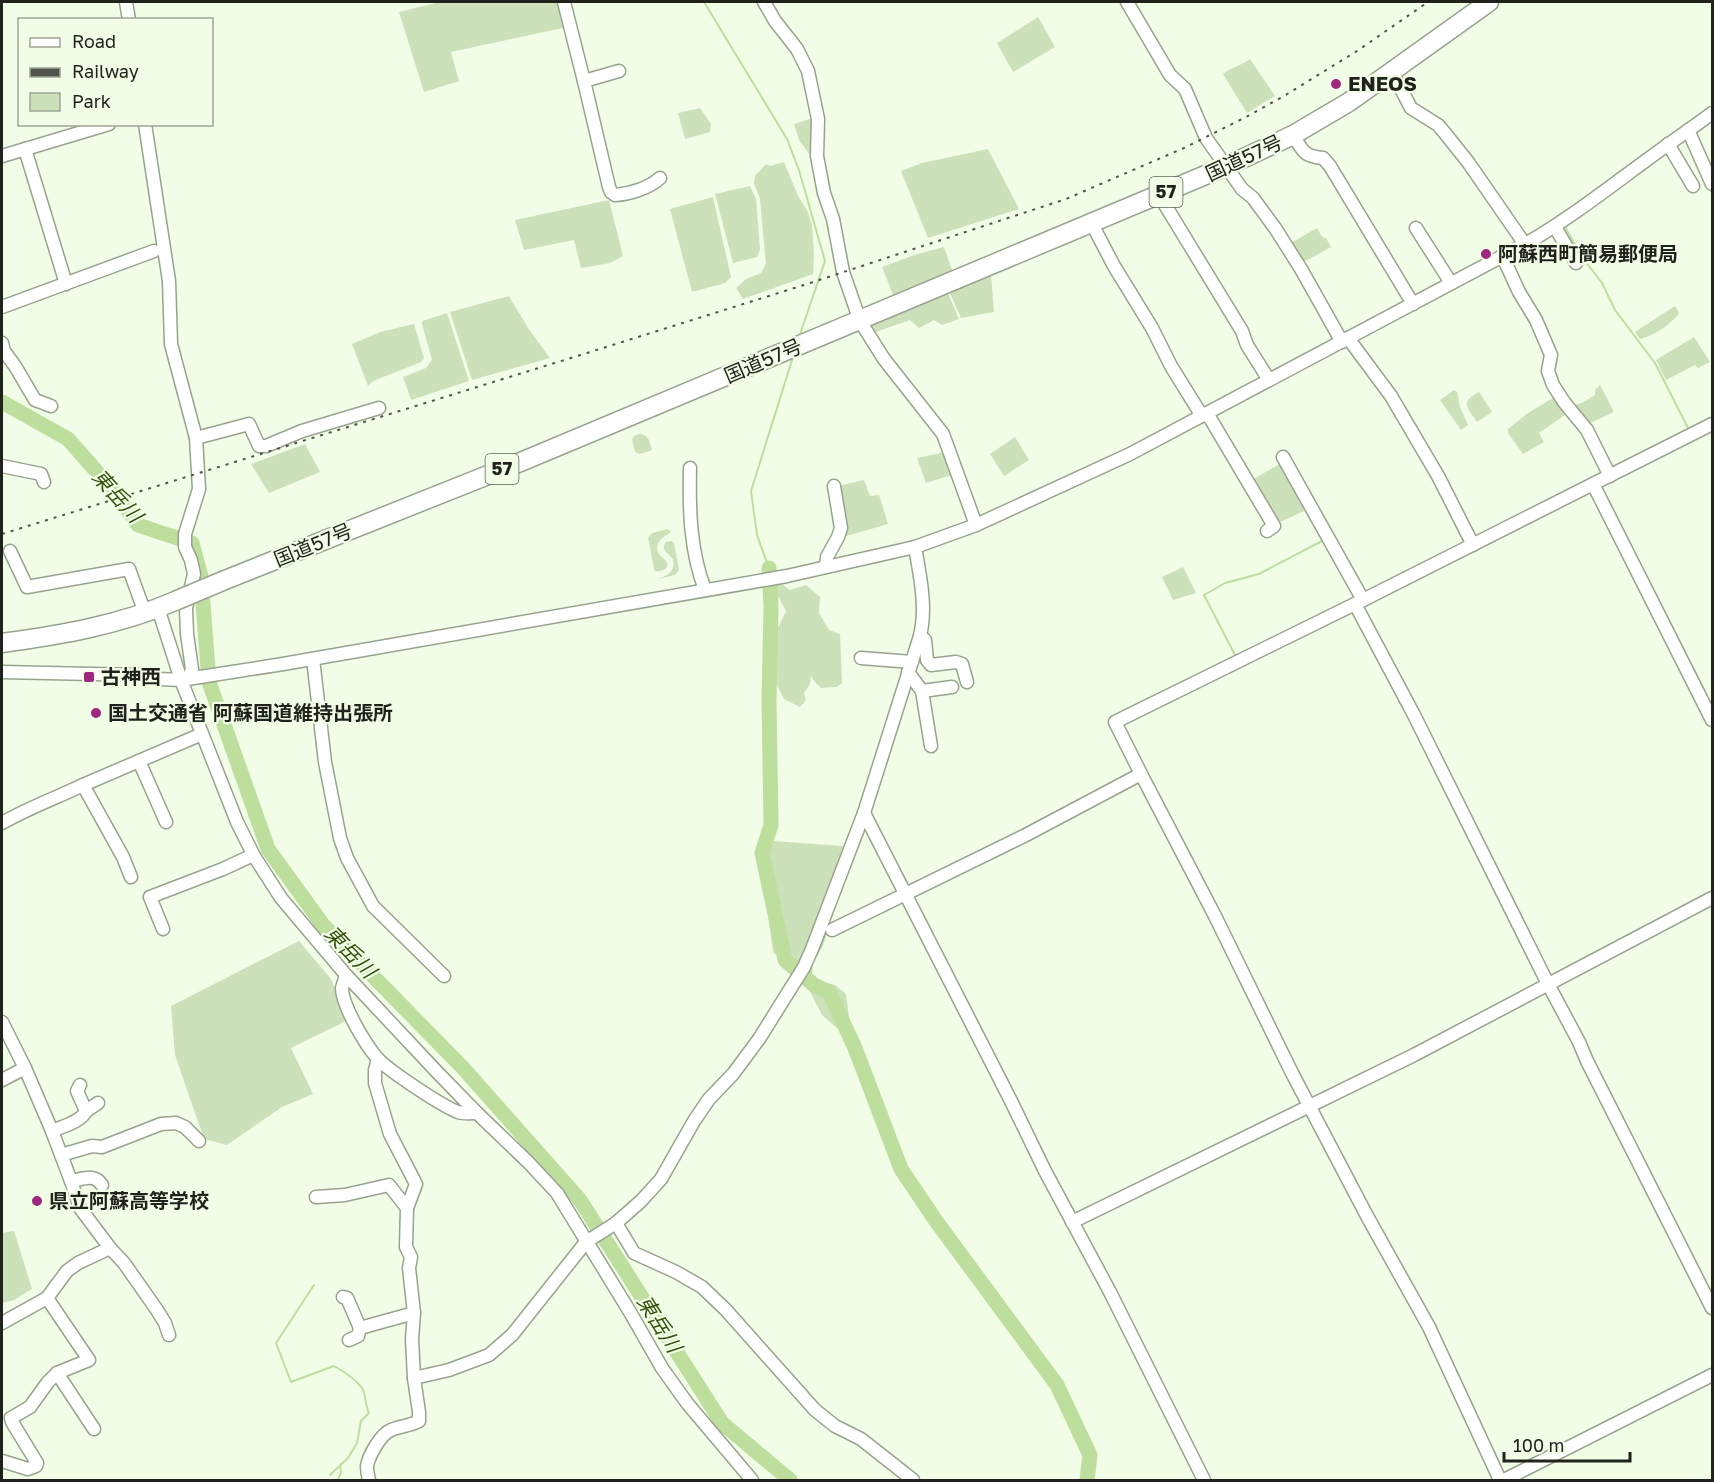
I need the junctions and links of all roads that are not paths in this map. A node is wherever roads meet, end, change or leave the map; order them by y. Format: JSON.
{"nodes":[{"id":1,"x":126,"y":2,"type":"edge"},
{"id":2,"x":564,"y":2,"type":"edge"},
{"id":3,"x":764,"y":2,"type":"edge"},
{"id":4,"x":1127,"y":2,"type":"edge"},
{"id":5,"x":1489,"y":2,"type":"edge"},
{"id":6,"x":129,"y":18,"type":"edge"},
{"id":7,"x":1391,"y":70,"type":"junction"},
{"id":8,"x":619,"y":71,"type":"dead end"},
{"id":9,"x":584,"y":81,"type":"junction"},
{"id":10,"x":1713,"y":113,"type":"edge"},
{"id":11,"x":102,"y":126,"type":"edge"},
{"id":12,"x":145,"y":126,"type":"edge"},
{"id":13,"x":1688,"y":130,"type":"junction"},
{"id":14,"x":1293,"y":135,"type":"junction"},
{"id":15,"x":1668,"y":144,"type":"junction"},
{"id":16,"x":25,"y":149,"type":"junction"},
{"id":17,"x":2,"y":156,"type":"edge"},
{"id":18,"x":1227,"y":166,"type":"junction"},
{"id":19,"x":660,"y":178,"type":"dead end"},
{"id":20,"x":1713,"y":184,"type":"edge"},
{"id":21,"x":1693,"y":186,"type":"dead end"},
{"id":22,"x":1159,"y":195,"type":"junction"},
{"id":23,"x":1092,"y":224,"type":"junction"},
{"id":24,"x":1555,"y":227,"type":"junction"},
{"id":25,"x":1416,"y":228,"type":"dead end"},
{"id":26,"x":1524,"y":243,"type":"junction"},
{"id":27,"x":154,"y":251,"type":"dead end"},
{"id":28,"x":1502,"y":255,"type":"junction"},
{"id":29,"x":1576,"y":263,"type":"dead end"},
{"id":30,"x":1451,"y":283,"type":"junction"},
{"id":31,"x":66,"y":284,"type":"junction"},
{"id":32,"x":1413,"y":304,"type":"junction"},
{"id":33,"x":2,"y":306,"type":"edge"},
{"id":34,"x":860,"y":321,"type":"junction"},
{"id":35,"x":1345,"y":340,"type":"junction"},
{"id":36,"x":2,"y":343,"type":"edge"},
{"id":37,"x":1269,"y":380,"type":"junction"},
{"id":38,"x":51,"y":406,"type":"dead end"},
{"id":39,"x":379,"y":408,"type":"dead end"},
{"id":40,"x":1204,"y":414,"type":"junction"},
{"id":41,"x":1713,"y":424,"type":"edge"},
{"id":42,"x":196,"y":438,"type":"junction"},
{"id":43,"x":1283,"y":457,"type":"dead end"},
{"id":44,"x":2,"y":466,"type":"edge"},
{"id":45,"x":690,"y":468,"type":"dead end"},
{"id":46,"x":1610,"y":476,"type":"junction"},
{"id":47,"x":44,"y":482,"type":"dead end"},
{"id":48,"x":1593,"y":484,"type":"junction"},
{"id":49,"x":834,"y":486,"type":"dead end"},
{"id":50,"x":976,"y":525,"type":"junction"},
{"id":51,"x":1267,"y":531,"type":"dead end"},
{"id":52,"x":1473,"y":545,"type":"junction"},
{"id":53,"x":915,"y":547,"type":"junction"},
{"id":54,"x":10,"y":551,"type":"dead end"},
{"id":55,"x":826,"y":567,"type":"junction"},
{"id":56,"x":705,"y":591,"type":"junction"},
{"id":57,"x":1359,"y":602,"type":"junction"},
{"id":58,"x":151,"y":610,"type":"junction"},
{"id":59,"x":920,"y":636,"type":"junction"},
{"id":60,"x":2,"y":643,"type":"edge"},
{"id":61,"x":861,"y":658,"type":"dead end"},
{"id":62,"x":313,"y":659,"type":"junction"},
{"id":63,"x":910,"y":667,"type":"junction"},
{"id":64,"x":2,"y":672,"type":"edge"},
{"id":65,"x":189,"y":679,"type":"junction"},
{"id":66,"x":967,"y":682,"type":"dead end"},
{"id":67,"x":952,"y":687,"type":"dead end"},
{"id":68,"x":922,"y":691,"type":"junction"},
{"id":69,"x":1713,"y":720,"type":"edge"},
{"id":70,"x":202,"y":734,"type":"junction"},
{"id":71,"x":931,"y":746,"type":"dead end"},
{"id":72,"x":139,"y":761,"type":"junction"},
{"id":73,"x":1141,"y":774,"type":"junction"},
{"id":74,"x":83,"y":785,"type":"junction"},
{"id":75,"x":864,"y":813,"type":"junction"},
{"id":76,"x":166,"y":822,"type":"dead end"},
{"id":77,"x":2,"y":823,"type":"edge"},
{"id":78,"x":253,"y":855,"type":"junction"},
{"id":79,"x":131,"y":877,"type":"dead end"},
{"id":80,"x":906,"y":894,"type":"junction"},
{"id":81,"x":1713,"y":898,"type":"edge"},
{"id":82,"x":163,"y":929,"type":"dead end"},
{"id":83,"x":832,"y":930,"type":"dead end"},
{"id":84,"x":346,"y":975,"type":"junction"},
{"id":85,"x":444,"y":976,"type":"dead end"},
{"id":86,"x":1548,"y":984,"type":"junction"},
{"id":87,"x":2,"y":1022,"type":"edge"},
{"id":88,"x":378,"y":1059,"type":"junction"},
{"id":89,"x":25,"y":1068,"type":"junction"},
{"id":90,"x":2,"y":1080,"type":"edge"},
{"id":91,"x":80,"y":1085,"type":"dead end"},
{"id":92,"x":98,"y":1102,"type":"dead end"},
{"id":93,"x":1309,"y":1105,"type":"junction"},
{"id":94,"x":86,"y":1111,"type":"junction"},
{"id":95,"x":477,"y":1113,"type":"junction"},
{"id":96,"x":52,"y":1131,"type":"junction"},
{"id":97,"x":199,"y":1141,"type":"dead end"},
{"id":98,"x":61,"y":1155,"type":"junction"},
{"id":99,"x":72,"y":1181,"type":"junction"},
{"id":100,"x":102,"y":1185,"type":"dead end"},
{"id":101,"x":316,"y":1197,"type":"dead end"},
{"id":102,"x":407,"y":1208,"type":"junction"},
{"id":103,"x":1072,"y":1222,"type":"junction"},
{"id":104,"x":616,"y":1223,"type":"junction"},
{"id":105,"x":586,"y":1242,"type":"junction"},
{"id":106,"x":110,"y":1248,"type":"junction"},
{"id":107,"x":343,"y":1297,"type":"dead end"},
{"id":108,"x":47,"y":1298,"type":"junction"},
{"id":109,"x":1713,"y":1308,"type":"edge"},
{"id":110,"x":414,"y":1313,"type":"junction"},
{"id":111,"x":2,"y":1323,"type":"edge"},
{"id":112,"x":360,"y":1328,"type":"junction"},
{"id":113,"x":169,"y":1335,"type":"dead end"},
{"id":114,"x":350,"y":1340,"type":"dead end"},
{"id":115,"x":57,"y":1373,"type":"junction"},
{"id":116,"x":1713,"y":1375,"type":"edge"},
{"id":117,"x":414,"y":1378,"type":"junction"},
{"id":118,"x":93,"y":1429,"type":"dead end"},
{"id":119,"x":2,"y":1461,"type":"edge"},
{"id":120,"x":369,"y":1480,"type":"edge"},
{"id":121,"x":752,"y":1480,"type":"edge"},
{"id":122,"x":913,"y":1480,"type":"edge"},
{"id":123,"x":1204,"y":1480,"type":"edge"},
{"id":124,"x":1502,"y":1480,"type":"edge"}],
"edges":[{"from":1,"to":6,"type":"street"},
{"from":2,"to":9,"type":"street"},
{"from":3,"to":34,"type":"street"},
{"from":4,"to":18,"type":"street"},
{"from":5,"to":7,"type":"highway","name":"国道57号","number":"57"},
{"from":7,"to":14,"type":"highway","name":"国道57号","number":"57"},
{"from":7,"to":26,"type":"street"},
{"from":8,"to":9,"type":"street"},
{"from":9,"to":19,"type":"street"},
{"from":10,"to":13,"type":"street"},
{"from":11,"to":16,"type":"street"},
{"from":12,"to":42,"type":"street"},
{"from":13,"to":15,"type":"street"},
{"from":13,"to":20,"type":"street"},
{"from":14,"to":18,"type":"highway","name":"国道57号","number":"57"},
{"from":14,"to":32,"type":"street"},
{"from":15,"to":21,"type":"street"},
{"from":15,"to":24,"type":"street"},
{"from":16,"to":17,"type":"street"},
{"from":16,"to":31,"type":"street"},
{"from":18,"to":22,"type":"highway","name":"国道57号","number":"57"},
{"from":18,"to":35,"type":"street"},
{"from":22,"to":23,"type":"highway","name":"国道57号","number":"57"},
{"from":22,"to":37,"type":"street"},
{"from":23,"to":34,"type":"highway","name":"国道57号","number":"57"},
{"from":23,"to":40,"type":"street"},
{"from":24,"to":26,"type":"street"},
{"from":24,"to":29,"type":"street"},
{"from":25,"to":30,"type":"street"},
{"from":26,"to":28,"type":"street"},
{"from":27,"to":31,"type":"street"},
{"from":28,"to":30,"type":"street"},
{"from":28,"to":46,"type":"street"},
{"from":30,"to":32,"type":"street"},
{"from":31,"to":33,"type":"street"},
{"from":32,"to":35,"type":"street"},
{"from":34,"to":50,"type":"street"},
{"from":34,"to":58,"type":"highway","name":"国道57号","number":"57","bridge":true},
{"from":35,"to":37,"type":"street"},
{"from":35,"to":52,"type":"street"},
{"from":36,"to":38,"type":"street"},
{"from":37,"to":40,"type":"street"},
{"from":39,"to":42,"type":"street"},
{"from":40,"to":50,"type":"street"},
{"from":40,"to":51,"type":"street"},
{"from":41,"to":46,"type":"street"},
{"from":42,"to":65,"type":"street"},
{"from":43,"to":57,"type":"street"},
{"from":44,"to":47,"type":"street"},
{"from":45,"to":56,"type":"street"},
{"from":46,"to":48,"type":"street"},
{"from":48,"to":52,"type":"street"},
{"from":48,"to":69,"type":"street"},
{"from":49,"to":55,"type":"street"},
{"from":50,"to":53,"type":"street"},
{"from":52,"to":57,"type":"street"},
{"from":53,"to":55,"type":"street"},
{"from":53,"to":59,"type":"street"},
{"from":54,"to":58,"type":"street"},
{"from":55,"to":56,"type":"street"},
{"from":56,"to":62,"type":"street"},
{"from":57,"to":73,"type":"street"},
{"from":57,"to":86,"type":"street"},
{"from":58,"to":60,"type":"highway","name":"国道57号","number":"57"},
{"from":58,"to":65,"type":"street"},
{"from":59,"to":63,"type":"street"},
{"from":59,"to":66,"type":"street"},
{"from":61,"to":63,"type":"street"},
{"from":62,"to":65,"type":"street"},
{"from":62,"to":85,"type":"street"},
{"from":63,"to":68,"type":"street"},
{"from":63,"to":75,"type":"street"},
{"from":64,"to":65,"type":"street"},
{"from":65,"to":70,"type":"street"},
{"from":67,"to":68,"type":"street"},
{"from":68,"to":71,"type":"street"},
{"from":70,"to":72,"type":"street"},
{"from":70,"to":78,"type":"street"},
{"from":72,"to":74,"type":"street"},
{"from":72,"to":76,"type":"street"},
{"from":73,"to":80,"type":"street"},
{"from":73,"to":93,"type":"street"},
{"from":74,"to":77,"type":"street"},
{"from":74,"to":79,"type":"street"},
{"from":75,"to":80,"type":"street"},
{"from":75,"to":104,"type":"street"},
{"from":78,"to":82,"type":"street"},
{"from":78,"to":84,"type":"street"},
{"from":80,"to":83,"type":"street"},
{"from":80,"to":103,"type":"street"},
{"from":81,"to":86,"type":"street"},
{"from":84,"to":88,"type":"street"},
{"from":84,"to":95,"type":"street"},
{"from":86,"to":93,"type":"street"},
{"from":86,"to":109,"type":"street"},
{"from":87,"to":89,"type":"street"},
{"from":88,"to":95,"type":"street"},
{"from":88,"to":102,"type":"street"},
{"from":89,"to":90,"type":"street"},
{"from":89,"to":96,"type":"street"},
{"from":91,"to":94,"type":"street"},
{"from":92,"to":94,"type":"street"},
{"from":93,"to":103,"type":"street"},
{"from":93,"to":124,"type":"street"},
{"from":94,"to":96,"type":"street"},
{"from":95,"to":105,"type":"street"},
{"from":96,"to":98,"type":"street"},
{"from":97,"to":98,"type":"street"},
{"from":98,"to":99,"type":"street"},
{"from":99,"to":100,"type":"street"},
{"from":99,"to":106,"type":"street"},
{"from":101,"to":102,"type":"street"},
{"from":102,"to":110,"type":"street"},
{"from":103,"to":123,"type":"street"},
{"from":104,"to":105,"type":"street"},
{"from":104,"to":122,"type":"street"},
{"from":105,"to":117,"type":"street"},
{"from":105,"to":121,"type":"street"},
{"from":106,"to":108,"type":"street"},
{"from":106,"to":113,"type":"street"},
{"from":107,"to":112,"type":"street"},
{"from":108,"to":111,"type":"street"},
{"from":108,"to":115,"type":"street"},
{"from":110,"to":112,"type":"street"},
{"from":110,"to":117,"type":"street"},
{"from":112,"to":114,"type":"street"},
{"from":115,"to":118,"type":"street"},
{"from":115,"to":119,"type":"street"},
{"from":116,"to":124,"type":"street"},
{"from":117,"to":120,"type":"street"}]}
